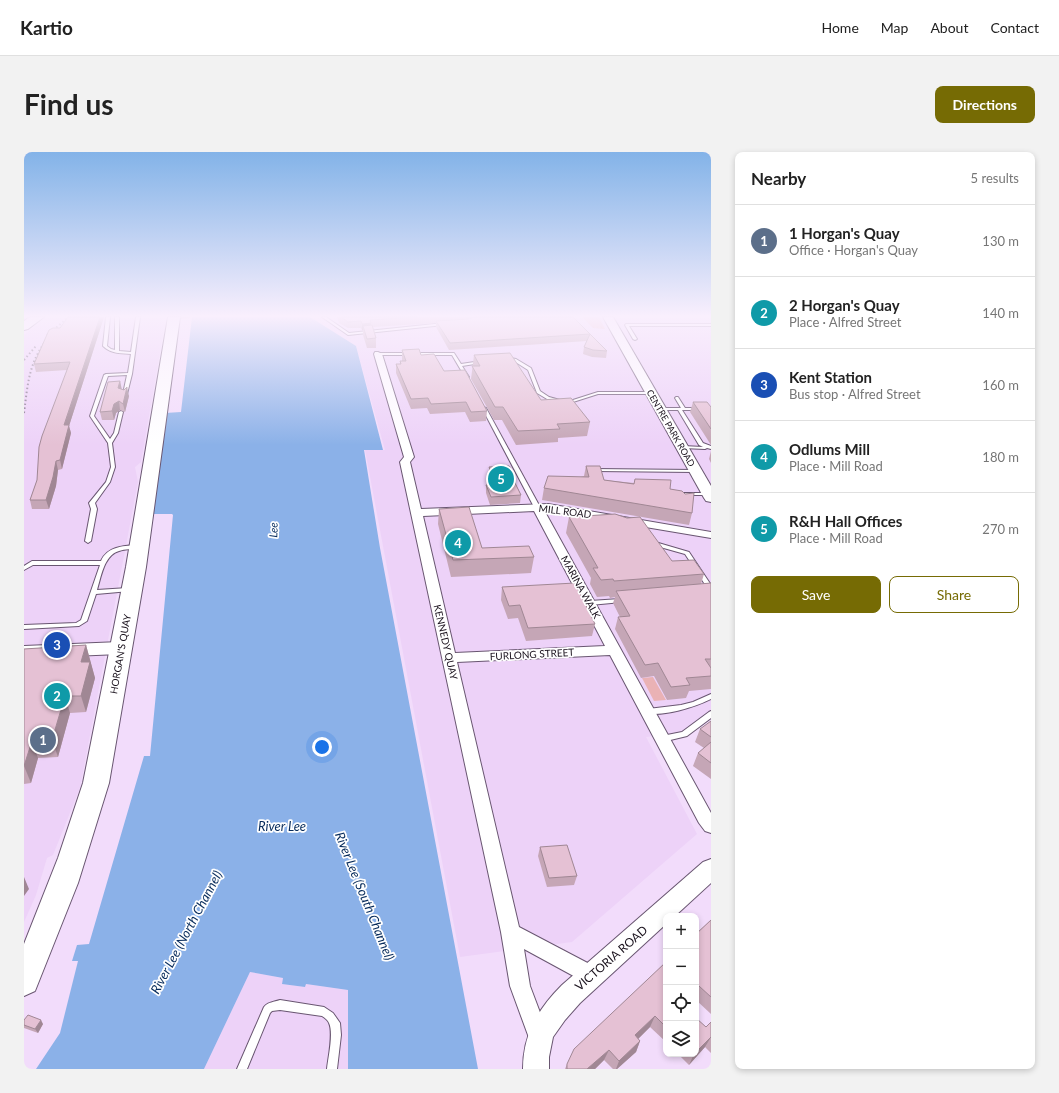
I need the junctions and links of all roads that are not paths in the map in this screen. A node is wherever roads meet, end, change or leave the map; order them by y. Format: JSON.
{"nodes":[{"id":1,"x":132,"y":360,"type":"edge"},
{"id":2,"x":167,"y":360,"type":"edge"},
{"id":3,"x":380,"y":360,"type":"edge"},
{"id":4,"x":458,"y":360,"type":"edge"},
{"id":5,"x":513,"y":360,"type":"edge"},
{"id":6,"x":632,"y":360,"type":"edge"},
{"id":7,"x":483,"y":362,"type":"edge"},
{"id":8,"x":461,"y":365,"type":"junction"},
{"id":9,"x":130,"y":374,"type":"junction"},
{"id":10,"x":468,"y":379,"type":"edge"},
{"id":11,"x":651,"y":393,"type":"junction"},
{"id":12,"x":125,"y":396,"type":"edge"},
{"id":13,"x":677,"y":398,"type":"dead end"},
{"id":14,"x":483,"y":406,"type":"edge"},
{"id":15,"x":661,"y":409,"type":"junction"},
{"id":16,"x":681,"y":409,"type":"junction"},
{"id":17,"x":711,"y":409,"type":"edge"},
{"id":18,"x":121,"y":412,"type":"dead end"},
{"id":19,"x":110,"y":443,"type":"junction"},
{"id":20,"x":682,"y":447,"type":"junction"},
{"id":21,"x":711,"y":448,"type":"edge"},
{"id":22,"x":594,"y":470,"type":"edge"},
{"id":23,"x":696,"y":471,"type":"junction"},
{"id":24,"x":710,"y":496,"type":"edge"},
{"id":25,"x":683,"y":498,"type":"edge"},
{"id":26,"x":537,"y":507,"type":"junction"},
{"id":27,"x":417,"y":513,"type":"junction"},
{"id":28,"x":711,"y":535,"type":"edge"},
{"id":29,"x":88,"y":541,"type":"dead end"},
{"id":30,"x":655,"y":544,"type":"edge"},
{"id":31,"x":138,"y":547,"type":"junction"},
{"id":32,"x":103,"y":563,"type":"junction"},
{"id":33,"x":24,"y":568,"type":"edge"},
{"id":34,"x":131,"y":590,"type":"junction"},
{"id":35,"x":94,"y":592,"type":"junction"},
{"id":36,"x":704,"y":594,"type":"edge"},
{"id":37,"x":628,"y":600,"type":"edge"},
{"id":38,"x":590,"y":603,"type":"junction"},
{"id":39,"x":24,"y":627,"type":"edge"},
{"id":40,"x":120,"y":648,"type":"junction"},
{"id":41,"x":615,"y":650,"type":"junction"},
{"id":42,"x":24,"y":652,"type":"edge"},
{"id":43,"x":449,"y":658,"type":"junction"},
{"id":44,"x":711,"y":696,"type":"edge"},
{"id":45,"x":648,"y":711,"type":"junction"},
{"id":46,"x":711,"y":714,"type":"edge"},
{"id":47,"x":662,"y":739,"type":"junction"},
{"id":48,"x":711,"y":826,"type":"edge"},
{"id":49,"x":711,"y":869,"type":"edge"},
{"id":50,"x":511,"y":932,"type":"junction"},
{"id":51,"x":592,"y":976,"type":"junction"},
{"id":52,"x":24,"y":980,"type":"edge"},
{"id":53,"x":539,"y":1039,"type":"junction"},
{"id":54,"x":242,"y":1069,"type":"edge"},
{"id":55,"x":332,"y":1069,"type":"edge"},
{"id":56,"x":536,"y":1069,"type":"edge"}],
"edges":[{"from":1,"to":9,"type":"lane"},
{"from":2,"to":31,"type":"highway","name":"HORGAN'S QUAY"},
{"from":3,"to":27,"type":"street","name":"KENNEDY QUAY"},
{"from":4,"to":8,"type":"lane"},
{"from":5,"to":11,"type":"lane"},
{"from":6,"to":11,"type":"street","name":"CENTRE PARK ROAD"},
{"from":7,"to":8,"type":"lane"},
{"from":8,"to":10,"type":"lane"},
{"from":9,"to":12,"type":"lane"},
{"from":9,"to":19,"type":"lane"},
{"from":11,"to":15,"type":"street","name":"CENTRE PARK ROAD"},
{"from":13,"to":16,"type":"lane"},
{"from":14,"to":26,"type":"lane","name":"MARINA WALK"},
{"from":15,"to":16,"type":"lane"},
{"from":15,"to":20,"type":"street","name":"CENTRE PARK ROAD"},
{"from":16,"to":17,"type":"lane"},
{"from":16,"to":21,"type":"lane"},
{"from":18,"to":19,"type":"lane"},
{"from":19,"to":29,"type":"lane"},
{"from":20,"to":21,"type":"lane"},
{"from":20,"to":23,"type":"street","name":"CENTRE PARK ROAD"},
{"from":22,"to":23,"type":"lane"},
{"from":23,"to":24,"type":"street","name":"CENTRE PARK ROAD"},
{"from":24,"to":25,"type":"lane"},
{"from":26,"to":27,"type":"street","name":"MILL ROAD"},
{"from":26,"to":28,"type":"street","name":"MILL ROAD"},
{"from":26,"to":38,"type":"street","name":"MARINA WALK"},
{"from":27,"to":43,"type":"street","name":"KENNEDY QUAY"},
{"from":30,"to":36,"type":"lane"},
{"from":31,"to":32,"type":"lane"},
{"from":31,"to":34,"type":"highway","name":"HORGAN'S QUAY"},
{"from":32,"to":33,"type":"lane"},
{"from":32,"to":35,"type":"lane"},
{"from":34,"to":35,"type":"lane"},
{"from":34,"to":40,"type":"highway","name":"HORGAN'S QUAY"},
{"from":35,"to":39,"type":"lane"},
{"from":37,"to":38,"type":"lane"},
{"from":38,"to":41,"type":"street","name":"MARINA WALK"},
{"from":40,"to":42,"type":"street"},
{"from":40,"to":52,"type":"highway","name":"HORGAN'S QUAY"},
{"from":41,"to":43,"type":"street","name":"FURLONG STREET"},
{"from":41,"to":45,"type":"street","name":"MARINA WALK"},
{"from":43,"to":50,"type":"street","name":"KENNEDY QUAY"},
{"from":44,"to":45,"type":"lane"},
{"from":45,"to":47,"type":"street","name":"MARINA WALK"},
{"from":46,"to":47,"type":"lane"},
{"from":47,"to":48,"type":"street","name":"MARINA WALK"},
{"from":49,"to":51,"type":"street","name":"VICTORIA ROAD"},
{"from":50,"to":51,"type":"street"},
{"from":50,"to":53,"type":"street","name":"KENNEDY QUAY"},
{"from":51,"to":53,"type":"street","name":"VICTORIA ROAD"},
{"from":53,"to":56,"type":"street","name":"VICTORIA ROAD"},
{"from":54,"to":55,"type":"lane"}]}
